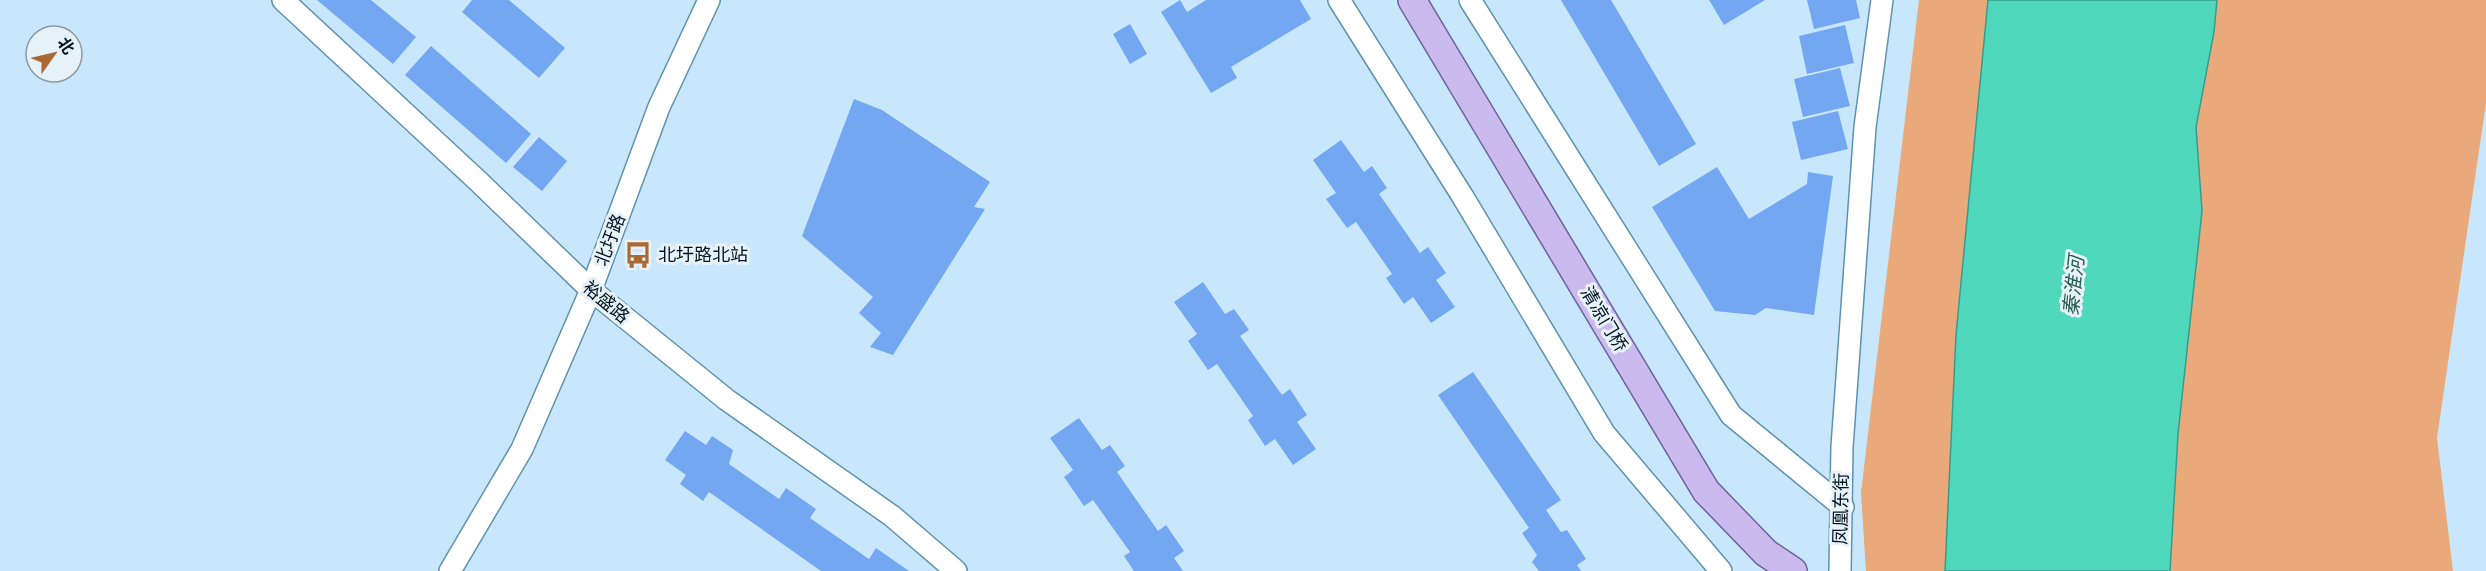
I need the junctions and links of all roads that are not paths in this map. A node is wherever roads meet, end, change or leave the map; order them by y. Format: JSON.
{"nodes":[{"id":1,"x":283,"y":0,"type":"edge"},
{"id":2,"x":709,"y":0,"type":"edge"},
{"id":3,"x":1339,"y":0,"type":"edge"},
{"id":4,"x":1412,"y":0,"type":"edge"},
{"id":5,"x":1470,"y":0,"type":"edge"},
{"id":6,"x":1882,"y":0,"type":"edge"},
{"id":7,"x":591,"y":291,"type":"junction"},
{"id":8,"x":1843,"y":507,"type":"junction"},
{"id":9,"x":450,"y":571,"type":"edge"},
{"id":10,"x":956,"y":571,"type":"edge"},
{"id":11,"x":1721,"y":571,"type":"edge"},
{"id":12,"x":1793,"y":571,"type":"edge"},
{"id":13,"x":1840,"y":571,"type":"edge"}],
"edges":[{"from":1,"to":7,"type":"street","name":"裕盛路"},
{"from":2,"to":7,"type":"street","name":"北圩路"},
{"from":3,"to":11,"type":"street"},
{"from":4,"to":12,"type":"main road","name":"清凉门桥"},
{"from":5,"to":8,"type":"street"},
{"from":6,"to":8,"type":"street","name":"凤凰东街"},
{"from":7,"to":9,"type":"street","name":"北圩路"},
{"from":7,"to":10,"type":"street","name":"裕盛路"},
{"from":8,"to":13,"type":"street","name":"凤凰东街"}]}
